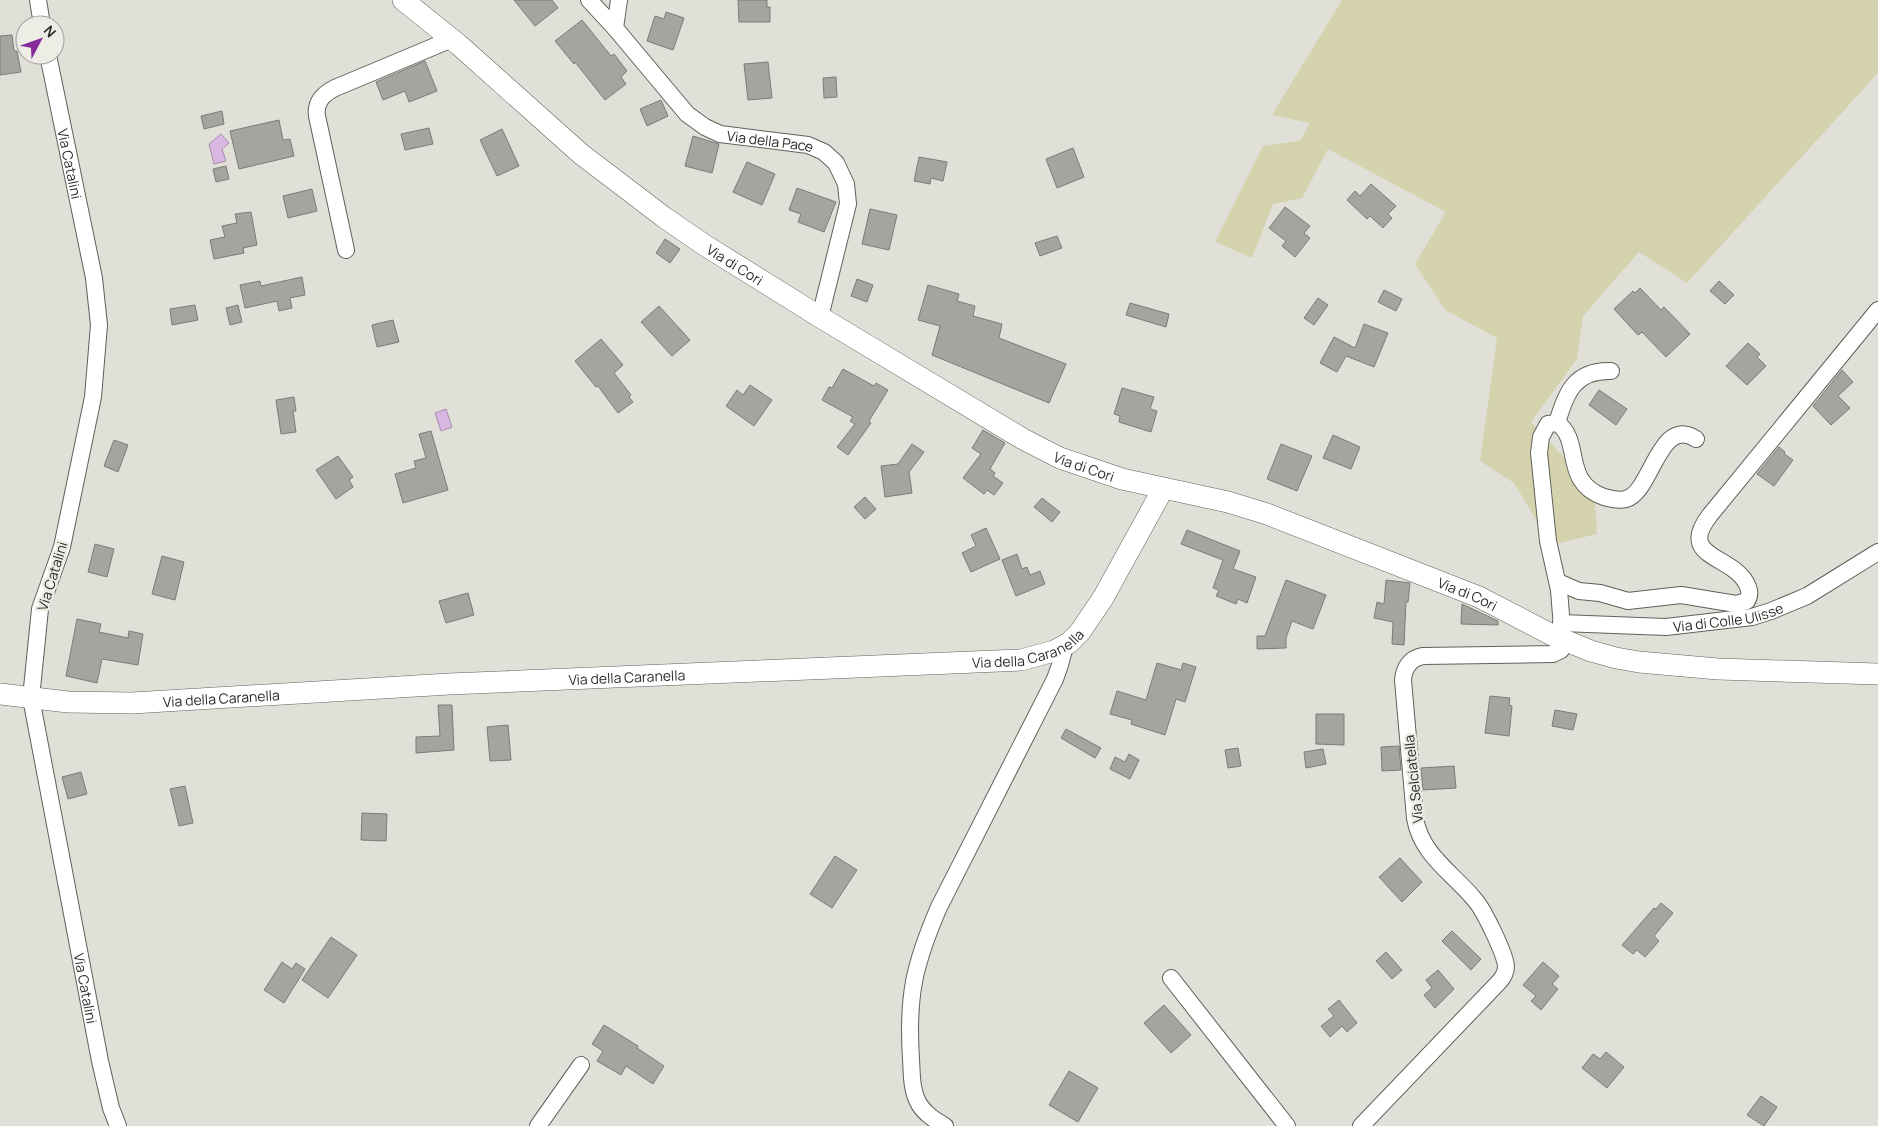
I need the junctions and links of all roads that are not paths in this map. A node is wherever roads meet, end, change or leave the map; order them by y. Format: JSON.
{"nodes":[{"id":1,"x":38,"y":0,"type":"edge"},
{"id":2,"x":403,"y":0,"type":"edge"},
{"id":3,"x":589,"y":0,"type":"edge"},
{"id":4,"x":619,"y":0,"type":"edge"},
{"id":5,"x":40,"y":15,"type":"edge"},
{"id":6,"x":615,"y":28,"type":"junction"},
{"id":7,"x":452,"y":39,"type":"junction"},
{"id":8,"x":50,"y":65,"type":"edge"},
{"id":9,"x":346,"y":250,"type":"dead end"},
{"id":10,"x":1878,"y":310,"type":"edge"},
{"id":11,"x":820,"y":317,"type":"junction"},
{"id":12,"x":1611,"y":371,"type":"dead end"},
{"id":13,"x":1557,"y":423,"type":"junction"},
{"id":14,"x":1696,"y":439,"type":"dead end"},
{"id":15,"x":1163,"y":489,"type":"junction"},
{"id":16,"x":1878,"y":552,"type":"edge"},
{"id":17,"x":1558,"y":582,"type":"junction"},
{"id":18,"x":1562,"y":631,"type":"junction"},
{"id":19,"x":1065,"y":646,"type":"junction"},
{"id":20,"x":1878,"y":674,"type":"edge"},
{"id":21,"x":0,"y":694,"type":"edge"},
{"id":22,"x":31,"y":698,"type":"junction"},
{"id":23,"x":1171,"y":978,"type":"dead end"},
{"id":24,"x":581,"y":1065,"type":"dead end"},
{"id":25,"x":115,"y":1124,"type":"edge"},
{"id":26,"x":538,"y":1126,"type":"edge"},
{"id":27,"x":945,"y":1126,"type":"edge"},
{"id":28,"x":1287,"y":1126,"type":"edge"},
{"id":29,"x":1361,"y":1126,"type":"edge"}],
"edges":[{"from":1,"to":5,"type":"street"},
{"from":2,"to":7,"type":"main road","name":"Via di Cori"},
{"from":3,"to":6,"type":"street","name":"Via della Pace"},
{"from":4,"to":6,"type":"street"},
{"from":6,"to":11,"type":"street","name":"Via della Pace"},
{"from":7,"to":9,"type":"street"},
{"from":7,"to":11,"type":"main road","name":"Via di Cori"},
{"from":8,"to":22,"type":"street","name":"Via Catalini"},
{"from":10,"to":17,"type":"street"},
{"from":11,"to":15,"type":"main road","name":"Via di Cori"},
{"from":12,"to":13,"type":"street"},
{"from":13,"to":14,"type":"street"},
{"from":13,"to":17,"type":"street"},
{"from":15,"to":18,"type":"main road","name":"Via di Cori"},
{"from":15,"to":19,"type":"main road","name":"Via della Caranella"},
{"from":16,"to":18,"type":"street","name":"Via di Colle Ulisse"},
{"from":17,"to":18,"type":"street"},
{"from":18,"to":20,"type":"main road","name":"Via di Cori"},
{"from":18,"to":29,"type":"street","name":"Via Selciatella"},
{"from":19,"to":22,"type":"main road","name":"Via della Caranella"},
{"from":19,"to":27,"type":"street"},
{"from":21,"to":22,"type":"main road","name":"Via della Caranella"},
{"from":22,"to":25,"type":"street","name":"Via Catalini"},
{"from":23,"to":28,"type":"street"},
{"from":24,"to":26,"type":"street"}]}
